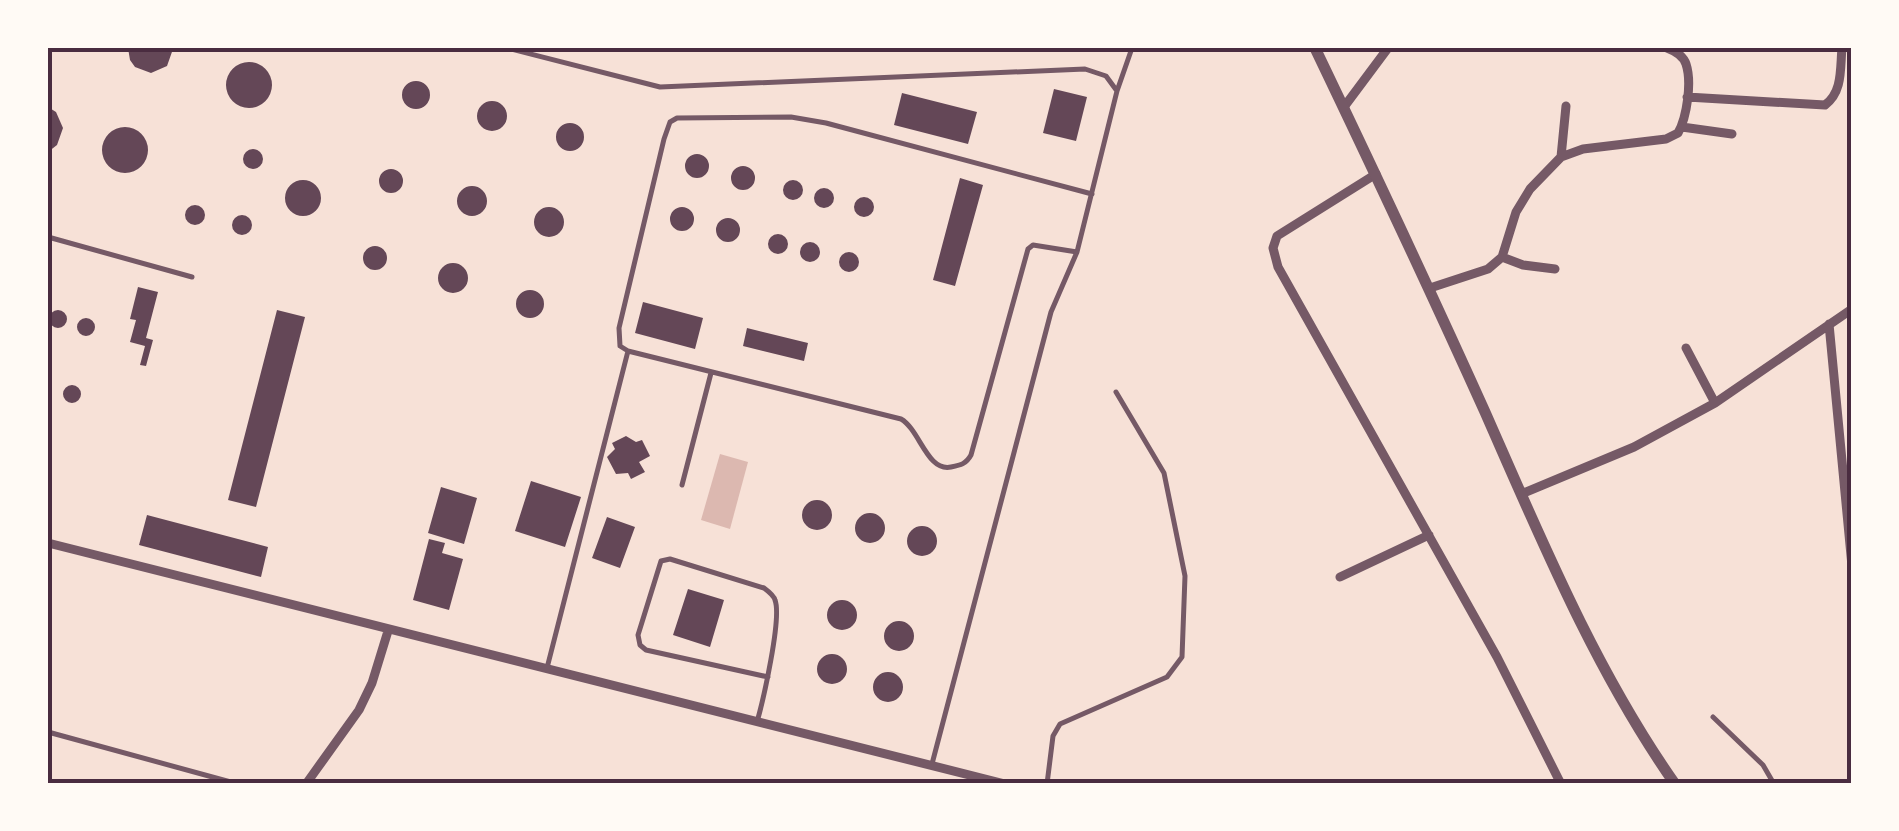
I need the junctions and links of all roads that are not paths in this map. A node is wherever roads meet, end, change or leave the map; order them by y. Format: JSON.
{"nodes":[{"id":1,"x":508,"y":48,"type":"edge"},
{"id":2,"x":1132,"y":48,"type":"edge"},
{"id":3,"x":1315,"y":48,"type":"edge"},
{"id":4,"x":1388,"y":48,"type":"edge"},
{"id":5,"x":1667,"y":48,"type":"edge"},
{"id":6,"x":1842,"y":48,"type":"edge"},
{"id":7,"x":1117,"y":91,"type":"junction"},
{"id":8,"x":1687,"y":96,"type":"junction"},
{"id":9,"x":1566,"y":106,"type":"dead end"},
{"id":10,"x":1344,"y":107,"type":"junction"},
{"id":11,"x":1682,"y":127,"type":"junction"},
{"id":12,"x":1732,"y":134,"type":"dead end"},
{"id":13,"x":1560,"y":156,"type":"junction"},
{"id":14,"x":1376,"y":174,"type":"junction"},
{"id":15,"x":1092,"y":194,"type":"junction"},
{"id":16,"x":48,"y":237,"type":"edge"},
{"id":17,"x":1078,"y":252,"type":"junction"},
{"id":18,"x":1502,"y":257,"type":"junction"},
{"id":19,"x":1555,"y":269,"type":"dead end"},
{"id":20,"x":192,"y":276,"type":"dead end"},
{"id":21,"x":1430,"y":288,"type":"junction"},
{"id":22,"x":1852,"y":309,"type":"edge"},
{"id":23,"x":1829,"y":324,"type":"junction"},
{"id":24,"x":1686,"y":348,"type":"dead end"},
{"id":25,"x":628,"y":351,"type":"junction"},
{"id":26,"x":711,"y":372,"type":"junction"},
{"id":27,"x":1116,"y":392,"type":"dead end"},
{"id":28,"x":1715,"y":403,"type":"junction"},
{"id":29,"x":682,"y":485,"type":"dead end"},
{"id":30,"x":1521,"y":494,"type":"junction"},
{"id":31,"x":1849,"y":508,"type":"edge"},
{"id":32,"x":1429,"y":535,"type":"junction"},
{"id":33,"x":48,"y":543,"type":"edge"},
{"id":34,"x":1852,"y":566,"type":"edge"},
{"id":35,"x":1340,"y":577,"type":"dead end"},
{"id":36,"x":388,"y":631,"type":"junction"},
{"id":37,"x":546,"y":670,"type":"junction"},
{"id":38,"x":768,"y":677,"type":"junction"},
{"id":39,"x":1713,"y":716,"type":"dead end"},
{"id":40,"x":757,"y":722,"type":"junction"},
{"id":41,"x":48,"y":732,"type":"edge"},
{"id":42,"x":932,"y":766,"type":"junction"},
{"id":43,"x":238,"y":784,"type":"edge"},
{"id":44,"x":306,"y":784,"type":"edge"},
{"id":45,"x":1005,"y":784,"type":"edge"},
{"id":46,"x":1046,"y":784,"type":"edge"},
{"id":47,"x":1561,"y":784,"type":"edge"},
{"id":48,"x":1675,"y":784,"type":"edge"},
{"id":49,"x":1774,"y":784,"type":"edge"}],
"edges":[{"from":1,"to":7,"type":"lane"},
{"from":2,"to":7,"type":"lane"},
{"from":3,"to":10,"type":"street"},
{"from":4,"to":10,"type":"street"},
{"from":5,"to":8,"type":"street"},
{"from":6,"to":8,"type":"street"},
{"from":7,"to":15,"type":"lane"},
{"from":8,"to":11,"type":"street"},
{"from":9,"to":13,"type":"street"},
{"from":10,"to":14,"type":"street"},
{"from":11,"to":12,"type":"street"},
{"from":11,"to":13,"type":"street"},
{"from":13,"to":18,"type":"street"},
{"from":14,"to":21,"type":"street"},
{"from":14,"to":32,"type":"street"},
{"from":15,"to":17,"type":"lane"},
{"from":15,"to":25,"type":"lane"},
{"from":16,"to":20,"type":"lane"},
{"from":17,"to":26,"type":"lane"},
{"from":17,"to":42,"type":"lane"},
{"from":18,"to":19,"type":"street"},
{"from":18,"to":21,"type":"street"},
{"from":21,"to":30,"type":"street"},
{"from":22,"to":23,"type":"street"},
{"from":23,"to":28,"type":"street"},
{"from":23,"to":31,"type":"street"},
{"from":24,"to":28,"type":"street"},
{"from":25,"to":26,"type":"lane"},
{"from":25,"to":37,"type":"lane"},
{"from":26,"to":29,"type":"lane"},
{"from":27,"to":46,"type":"lane"},
{"from":28,"to":30,"type":"street"},
{"from":30,"to":48,"type":"street"},
{"from":31,"to":34,"type":"street"},
{"from":32,"to":35,"type":"street"},
{"from":32,"to":47,"type":"street"},
{"from":33,"to":36,"type":"street"},
{"from":36,"to":37,"type":"street"},
{"from":36,"to":44,"type":"street"},
{"from":37,"to":40,"type":"street"},
{"from":38,"to":38,"type":"lane"},
{"from":38,"to":40,"type":"lane"},
{"from":39,"to":49,"type":"lane"},
{"from":40,"to":42,"type":"street"},
{"from":41,"to":43,"type":"lane"},
{"from":42,"to":45,"type":"street"}]}
